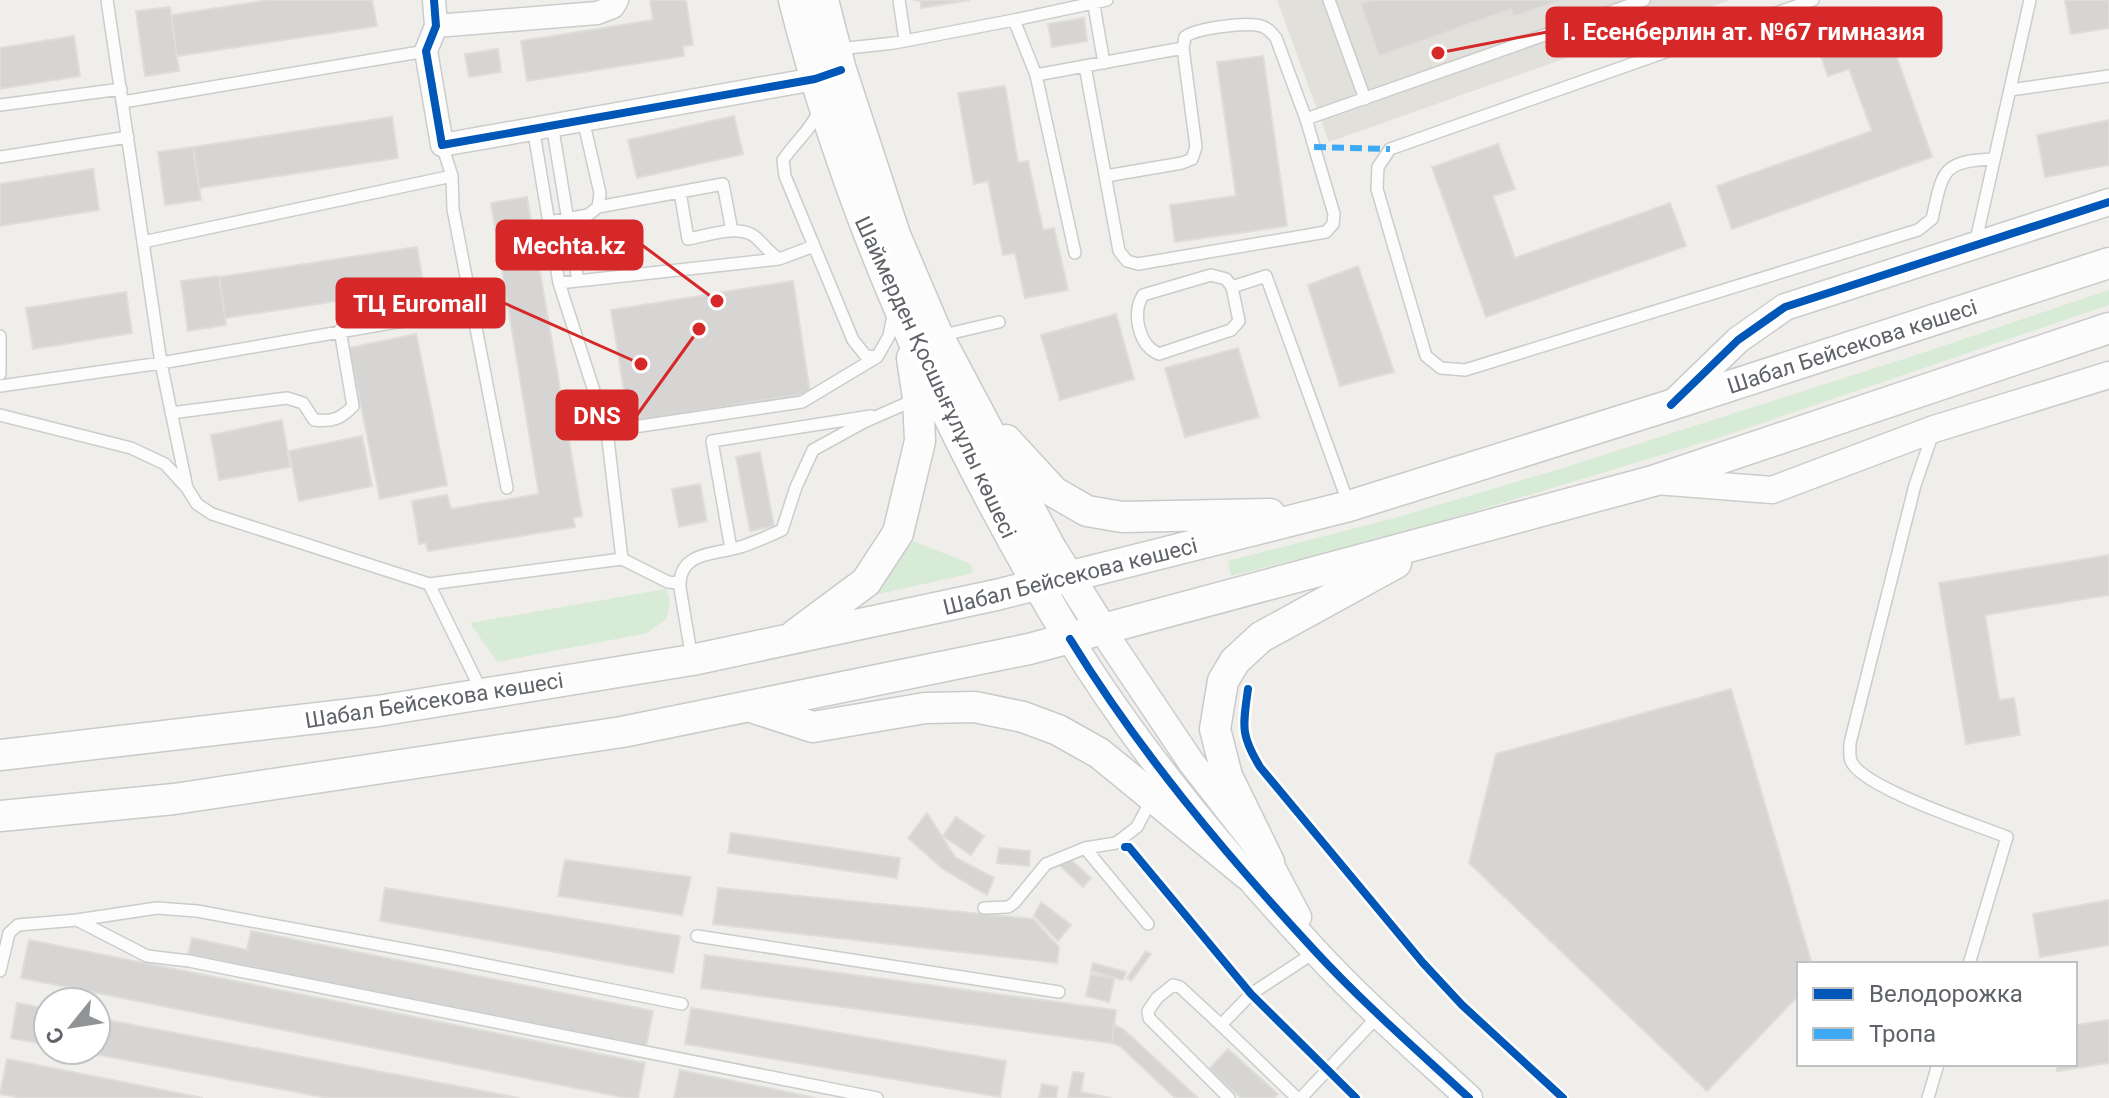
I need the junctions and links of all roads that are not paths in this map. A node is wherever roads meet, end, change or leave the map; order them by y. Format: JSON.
{"nodes":[{"id":1,"x":107,"y":0,"type":"edge"},
{"id":2,"x":434,"y":0,"type":"edge"},
{"id":3,"x":617,"y":0,"type":"edge"},
{"id":4,"x":794,"y":0,"type":"edge"},
{"id":5,"x":823,"y":0,"type":"edge"},
{"id":6,"x":899,"y":0,"type":"edge"},
{"id":7,"x":1107,"y":0,"type":"edge"},
{"id":8,"x":1329,"y":0,"type":"edge"},
{"id":9,"x":1644,"y":0,"type":"edge"},
{"id":10,"x":1813,"y":0,"type":"edge"},
{"id":11,"x":2030,"y":0,"type":"edge"},
{"id":12,"x":1093,"y":1,"type":"edge"},
{"id":13,"x":1014,"y":20,"type":"junction"},
{"id":14,"x":436,"y":26,"type":"junction"},
{"id":15,"x":905,"y":40,"type":"junction"},
{"id":16,"x":1183,"y":48,"type":"junction"},
{"id":17,"x":426,"y":51,"type":"junction"},
{"id":18,"x":1104,"y":63,"type":"junction"},
{"id":19,"x":1085,"y":66,"type":"junction"},
{"id":20,"x":828,"y":75,"type":"junction"},
{"id":21,"x":1036,"y":75,"type":"junction"},
{"id":22,"x":2109,"y":76,"type":"edge"},
{"id":23,"x":121,"y":89,"type":"junction"},
{"id":24,"x":2010,"y":90,"type":"junction"},
{"id":25,"x":1365,"y":99,"type":"junction"},
{"id":26,"x":123,"y":102,"type":"junction"},
{"id":27,"x":0,"y":105,"type":"edge"},
{"id":28,"x":583,"y":118,"type":"junction"},
{"id":29,"x":1306,"y":119,"type":"junction"},
{"id":30,"x":542,"y":126,"type":"junction"},
{"id":31,"x":128,"y":137,"type":"junction"},
{"id":32,"x":442,"y":145,"type":"junction"},
{"id":33,"x":0,"y":157,"type":"edge"},
{"id":34,"x":1994,"y":159,"type":"junction"},
{"id":35,"x":452,"y":176,"type":"junction"},
{"id":36,"x":1106,"y":176,"type":"junction"},
{"id":37,"x":680,"y":192,"type":"junction"},
{"id":38,"x":2109,"y":202,"type":"edge"},
{"id":39,"x":598,"y":207,"type":"junction"},
{"id":40,"x":568,"y":219,"type":"junction"},
{"id":41,"x":549,"y":222,"type":"junction"},
{"id":42,"x":732,"y":231,"type":"junction"},
{"id":43,"x":143,"y":242,"type":"junction"},
{"id":44,"x":814,"y":246,"type":"junction"},
{"id":45,"x":1975,"y":246,"type":"junction"},
{"id":46,"x":1075,"y":253,"type":"dead end"},
{"id":47,"x":779,"y":259,"type":"junction"},
{"id":48,"x":2109,"y":263,"type":"edge"},
{"id":49,"x":578,"y":281,"type":"junction"},
{"id":50,"x":559,"y":283,"type":"junction"},
{"id":51,"x":1232,"y":287,"type":"junction"},
{"id":52,"x":472,"y":309,"type":"junction"},
{"id":53,"x":901,"y":309,"type":"junction"},
{"id":54,"x":999,"y":322,"type":"dead end"},
{"id":55,"x":2109,"y":328,"type":"edge"},
{"id":56,"x":340,"y":330,"type":"junction"},
{"id":57,"x":0,"y":336,"type":"edge"},
{"id":58,"x":938,"y":336,"type":"junction"},
{"id":59,"x":877,"y":357,"type":"junction"},
{"id":60,"x":161,"y":363,"type":"junction"},
{"id":61,"x":0,"y":374,"type":"edge"},
{"id":62,"x":2109,"y":375,"type":"edge"},
{"id":63,"x":0,"y":386,"type":"edge"},
{"id":64,"x":918,"y":398,"type":"junction"},
{"id":65,"x":1671,"y":405,"type":"junction"},
{"id":66,"x":979,"y":410,"type":"junction"},
{"id":67,"x":171,"y":413,"type":"junction"},
{"id":68,"x":883,"y":414,"type":"junction"},
{"id":69,"x":0,"y":415,"type":"edge"},
{"id":70,"x":1934,"y":429,"type":"junction"},
{"id":71,"x":607,"y":431,"type":"junction"},
{"id":72,"x":1653,"y":481,"type":"junction"},
{"id":73,"x":187,"y":488,"type":"junction"},
{"id":74,"x":507,"y":488,"type":"dead end"},
{"id":75,"x":1349,"y":506,"type":"junction"},
{"id":76,"x":1320,"y":514,"type":"junction"},
{"id":77,"x":1440,"y":539,"type":"junction"},
{"id":78,"x":731,"y":549,"type":"junction"},
{"id":79,"x":622,"y":559,"type":"junction"},
{"id":80,"x":1069,"y":577,"type":"junction"},
{"id":81,"x":679,"y":583,"type":"junction"},
{"id":82,"x":429,"y":584,"type":"junction"},
{"id":83,"x":1038,"y":585,"type":"junction"},
{"id":84,"x":1103,"y":631,"type":"junction"},
{"id":85,"x":1070,"y":639,"type":"junction"},
{"id":86,"x":789,"y":640,"type":"junction"},
{"id":87,"x":692,"y":660,"type":"junction"},
{"id":88,"x":483,"y":694,"type":"junction"},
{"id":89,"x":749,"y":706,"type":"junction"},
{"id":90,"x":0,"y":755,"type":"edge"},
{"id":91,"x":1153,"y":796,"type":"junction"},
{"id":92,"x":0,"y":816,"type":"edge"},
{"id":93,"x":1085,"y":848,"type":"junction"},
{"id":94,"x":1259,"y":869,"type":"junction"},
{"id":95,"x":984,"y":908,"type":"dead end"},
{"id":96,"x":77,"y":920,"type":"junction"},
{"id":97,"x":1148,"y":924,"type":"dead end"},
{"id":98,"x":697,"y":936,"type":"dead end"},
{"id":99,"x":1316,"y":952,"type":"junction"},
{"id":100,"x":1970,"y":962,"type":"edge"},
{"id":101,"x":0,"y":971,"type":"edge"},
{"id":102,"x":1059,"y":992,"type":"dead end"},
{"id":103,"x":682,"y":1004,"type":"dead end"},
{"id":104,"x":1379,"y":1015,"type":"junction"},
{"id":105,"x":1221,"y":1025,"type":"junction"},
{"id":106,"x":1937,"y":1066,"type":"edge"},
{"id":107,"x":877,"y":1098,"type":"edge"},
{"id":108,"x":1229,"y":1098,"type":"edge"},
{"id":109,"x":1299,"y":1098,"type":"edge"},
{"id":110,"x":1469,"y":1098,"type":"edge"},
{"id":111,"x":1928,"y":1098,"type":"edge"}],
"edges":[{"from":1,"to":23,"type":"lane"},
{"from":2,"to":14,"type":"street"},
{"from":3,"to":14,"type":"street"},
{"from":4,"to":20,"type":"main road","name":"Шаймерден Қосшығұлұлы көшесі"},
{"from":5,"to":20,"type":"main road","name":"Шаймерден Қосшығұлұлы көшесі"},
{"from":6,"to":15,"type":"lane"},
{"from":7,"to":12,"type":"lane"},
{"from":8,"to":25,"type":"lane"},
{"from":9,"to":25,"type":"lane"},
{"from":10,"to":34,"type":"lane"},
{"from":11,"to":24,"type":"lane"},
{"from":12,"to":13,"type":"lane"},
{"from":12,"to":18,"type":"lane"},
{"from":13,"to":15,"type":"lane"},
{"from":13,"to":21,"type":"lane"},
{"from":14,"to":17,"type":"street"},
{"from":15,"to":20,"type":"lane"},
{"from":16,"to":18,"type":"lane"},
{"from":16,"to":29,"type":"lane"},
{"from":16,"to":36,"type":"lane"},
{"from":17,"to":26,"type":"lane"},
{"from":17,"to":32,"type":"street"},
{"from":18,"to":19,"type":"lane"},
{"from":19,"to":21,"type":"lane"},
{"from":19,"to":36,"type":"lane"},
{"from":20,"to":28,"type":"street"},
{"from":20,"to":44,"type":"lane"},
{"from":20,"to":53,"type":"main road","name":"Шаймерден Қосшығұлұлы көшесі"},
{"from":20,"to":58,"type":"main road","name":"Шаймерден Қосшығұлұлы көшесі"},
{"from":21,"to":46,"type":"lane"},
{"from":22,"to":24,"type":"lane"},
{"from":23,"to":26,"type":"lane"},
{"from":23,"to":27,"type":"lane"},
{"from":24,"to":34,"type":"lane"},
{"from":25,"to":29,"type":"lane"},
{"from":26,"to":31,"type":"lane"},
{"from":28,"to":30,"type":"street"},
{"from":28,"to":39,"type":"lane"},
{"from":29,"to":36,"type":"lane"},
{"from":30,"to":32,"type":"street"},
{"from":30,"to":40,"type":"lane"},
{"from":30,"to":41,"type":"lane"},
{"from":31,"to":33,"type":"lane"},
{"from":31,"to":43,"type":"lane"},
{"from":32,"to":35,"type":"lane"},
{"from":34,"to":45,"type":"lane"},
{"from":35,"to":43,"type":"lane"},
{"from":35,"to":52,"type":"lane"},
{"from":37,"to":39,"type":"lane"},
{"from":37,"to":42,"type":"lane"},
{"from":37,"to":42,"type":"lane"},
{"from":38,"to":45,"type":"street"},
{"from":39,"to":40,"type":"lane"},
{"from":40,"to":41,"type":"lane"},
{"from":40,"to":49,"type":"lane"},
{"from":41,"to":50,"type":"lane"},
{"from":42,"to":47,"type":"lane"},
{"from":43,"to":60,"type":"lane"},
{"from":44,"to":47,"type":"lane"},
{"from":44,"to":59,"type":"lane"},
{"from":45,"to":65,"type":"street"},
{"from":47,"to":49,"type":"lane"},
{"from":48,"to":65,"type":"main road","name":"Шабал Бейсекова көшесі"},
{"from":49,"to":50,"type":"lane"},
{"from":50,"to":71,"type":"lane"},
{"from":51,"to":51,"type":"lane"},
{"from":51,"to":75,"type":"lane"},
{"from":52,"to":56,"type":"lane"},
{"from":52,"to":74,"type":"lane"},
{"from":53,"to":59,"type":"lane"},
{"from":53,"to":64,"type":"main road"},
{"from":53,"to":83,"type":"main road","name":"Шаймерден Қосшығұлұлы көшесі"},
{"from":54,"to":58,"type":"lane"},
{"from":55,"to":72,"type":"main road"},
{"from":56,"to":60,"type":"lane"},
{"from":56,"to":67,"type":"lane"},
{"from":57,"to":61,"type":"lane"},
{"from":58,"to":66,"type":"main road","name":"Шаймерден Қосшығұлұлы көшесі"},
{"from":59,"to":71,"type":"lane"},
{"from":60,"to":63,"type":"lane"},
{"from":60,"to":67,"type":"lane"},
{"from":62,"to":70,"type":"street"},
{"from":64,"to":68,"type":"lane"},
{"from":64,"to":86,"type":"main road"},
{"from":65,"to":75,"type":"main road","name":"Шабал Бейсекова көшесі"},
{"from":66,"to":76,"type":"main road"},
{"from":66,"to":80,"type":"main road","name":"Шаймерден Қосшығұлұлы көшесі"},
{"from":67,"to":73,"type":"lane"},
{"from":68,"to":78,"type":"lane"},
{"from":68,"to":78,"type":"lane"},
{"from":69,"to":73,"type":"lane"},
{"from":70,"to":72,"type":"street"},
{"from":70,"to":100,"type":"lane"},
{"from":71,"to":79,"type":"lane"},
{"from":72,"to":77,"type":"main road"},
{"from":73,"to":82,"type":"lane"},
{"from":75,"to":76,"type":"main road","name":"Шабал Бейсекова көшесі"},
{"from":76,"to":80,"type":"main road","name":"Шабал Бейсекова көшесі"},
{"from":77,"to":84,"type":"main road"},
{"from":77,"to":94,"type":"main road"},
{"from":78,"to":81,"type":"lane"},
{"from":79,"to":81,"type":"lane"},
{"from":79,"to":82,"type":"lane"},
{"from":80,"to":83,"type":"main road","name":"Шабал Бейсекова көшесі"},
{"from":80,"to":84,"type":"main road","name":"Шаймерден Қосшығұлұлы көшесі"},
{"from":81,"to":87,"type":"lane"},
{"from":82,"to":88,"type":"lane"},
{"from":83,"to":85,"type":"main road","name":"Шаймерден Қосшығұлұлы көшесі"},
{"from":83,"to":86,"type":"main road","name":"Шабал Бейсекова көшесі"},
{"from":84,"to":85,"type":"main road"},
{"from":84,"to":94,"type":"street","name":"Шаймерден Қосшығұлұлы көшесі"},
{"from":85,"to":89,"type":"main road"},
{"from":85,"to":94,"type":"street","name":"Шаймерден Қосшығұлұлы көшесі"},
{"from":86,"to":87,"type":"main road","name":"Шабал Бейсекова көшесі"},
{"from":87,"to":88,"type":"main road","name":"Шабал Бейсекова көшесі"},
{"from":88,"to":90,"type":"main road","name":"Шабал Бейсекова көшесі"},
{"from":89,"to":91,"type":"main road"},
{"from":89,"to":92,"type":"main road"},
{"from":91,"to":93,"type":"lane"},
{"from":91,"to":94,"type":"main road"},
{"from":93,"to":95,"type":"lane"},
{"from":93,"to":97,"type":"lane"},
{"from":94,"to":99,"type":"street","name":"Шаймерден Қосшығұлұлы көшесі"},
{"from":96,"to":101,"type":"lane"},
{"from":96,"to":103,"type":"lane"},
{"from":96,"to":107,"type":"lane"},
{"from":98,"to":102,"type":"lane"},
{"from":99,"to":104,"type":"street","name":"Шаймерден Қосшығұлұлы көшесі"},
{"from":99,"to":105,"type":"lane"},
{"from":104,"to":109,"type":"lane"},
{"from":104,"to":110,"type":"street","name":"Шаймерден Қосшығұлұлы көшесі"},
{"from":105,"to":108,"type":"lane"},
{"from":105,"to":109,"type":"lane"},
{"from":106,"to":111,"type":"lane"}]}
